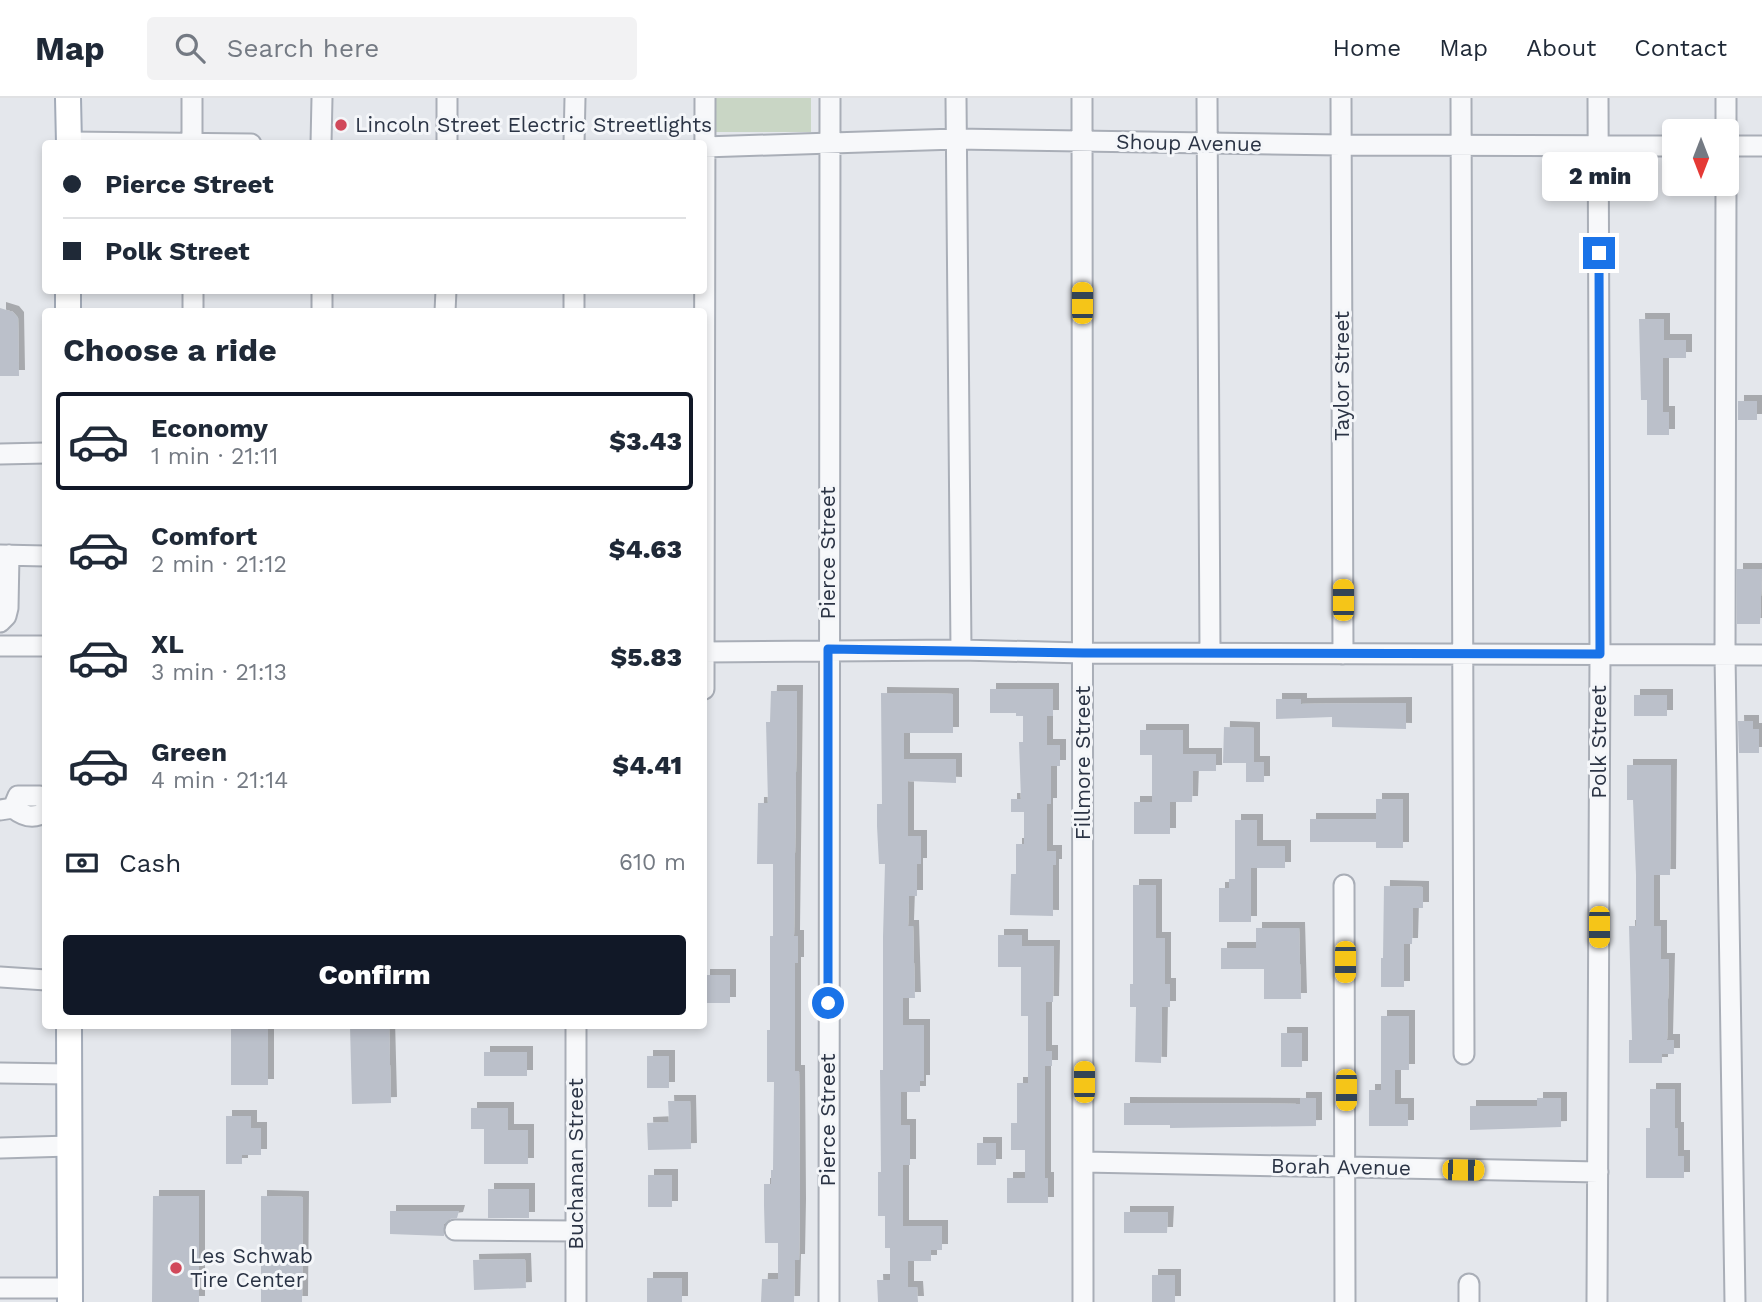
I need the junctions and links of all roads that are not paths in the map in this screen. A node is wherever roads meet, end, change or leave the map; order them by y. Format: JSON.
{"nodes":[{"id":1,"x":68,"y":98,"type":"edge"},
{"id":2,"x":192,"y":98,"type":"edge"},
{"id":3,"x":322,"y":98,"type":"edge"},
{"id":4,"x":447,"y":98,"type":"edge"},
{"id":5,"x":575,"y":98,"type":"edge"},
{"id":6,"x":705,"y":98,"type":"edge"},
{"id":7,"x":830,"y":98,"type":"edge"},
{"id":8,"x":956,"y":98,"type":"edge"},
{"id":9,"x":1082,"y":98,"type":"edge"},
{"id":10,"x":1207,"y":98,"type":"edge"},
{"id":11,"x":1341,"y":98,"type":"edge"},
{"id":12,"x":1461,"y":98,"type":"edge"},
{"id":13,"x":1598,"y":98,"type":"edge"},
{"id":14,"x":1726,"y":98,"type":"edge"},
{"id":15,"x":1726,"y":119,"type":"edge"},
{"id":16,"x":956,"y":139,"type":"junction"},
{"id":17,"x":69,"y":140,"type":"edge"},
{"id":18,"x":192,"y":140,"type":"edge"},
{"id":19,"x":321,"y":140,"type":"edge"},
{"id":20,"x":447,"y":140,"type":"edge"},
{"id":21,"x":574,"y":140,"type":"edge"},
{"id":22,"x":705,"y":140,"type":"edge"},
{"id":23,"x":1081,"y":142,"type":"junction"},
{"id":24,"x":1208,"y":143,"type":"junction"},
{"id":25,"x":830,"y":144,"type":"junction"},
{"id":26,"x":1341,"y":145,"type":"junction"},
{"id":27,"x":1461,"y":145,"type":"junction"},
{"id":28,"x":1598,"y":145,"type":"junction"},
{"id":29,"x":1662,"y":146,"type":"edge"},
{"id":30,"x":1740,"y":146,"type":"edge"},
{"id":31,"x":1762,"y":146,"type":"edge"},
{"id":32,"x":707,"y":147,"type":"edge"},
{"id":33,"x":1726,"y":196,"type":"edge"},
{"id":34,"x":42,"y":453,"type":"edge"},
{"id":35,"x":0,"y":454,"type":"edge"},
{"id":36,"x":4,"y":555,"type":"edge"},
{"id":37,"x":42,"y":556,"type":"edge"},
{"id":38,"x":0,"y":622,"type":"edge"},
{"id":39,"x":0,"y":646,"type":"edge"},
{"id":40,"x":42,"y":646,"type":"edge"},
{"id":41,"x":828,"y":649,"type":"junction"},
{"id":42,"x":961,"y":650,"type":"junction"},
{"id":43,"x":707,"y":652,"type":"edge"},
{"id":44,"x":1083,"y":653,"type":"junction"},
{"id":45,"x":1210,"y":653,"type":"junction"},
{"id":46,"x":1343,"y":654,"type":"junction"},
{"id":47,"x":1463,"y":654,"type":"junction"},
{"id":48,"x":1600,"y":654,"type":"junction"},
{"id":49,"x":1725,"y":655,"type":"junction"},
{"id":50,"x":1762,"y":655,"type":"edge"},
{"id":51,"x":42,"y":798,"type":"edge"},
{"id":52,"x":6,"y":809,"type":"edge"},
{"id":53,"x":42,"y":814,"type":"edge"},
{"id":54,"x":1344,"y":885,"type":"dead end"},
{"id":55,"x":0,"y":977,"type":"edge"},
{"id":56,"x":42,"y":980,"type":"edge"},
{"id":57,"x":69,"y":1029,"type":"edge"},
{"id":58,"x":576,"y":1029,"type":"edge"},
{"id":59,"x":1464,"y":1054,"type":"dead end"},
{"id":60,"x":0,"y":1073,"type":"edge"},
{"id":61,"x":69,"y":1074,"type":"junction"},
{"id":62,"x":70,"y":1146,"type":"junction"},
{"id":63,"x":0,"y":1148,"type":"edge"},
{"id":64,"x":1084,"y":1162,"type":"junction"},
{"id":65,"x":1346,"y":1167,"type":"junction"},
{"id":66,"x":1598,"y":1171,"type":"junction"},
{"id":67,"x":455,"y":1230,"type":"dead end"},
{"id":68,"x":576,"y":1231,"type":"junction"},
{"id":69,"x":0,"y":1289,"type":"edge"},
{"id":70,"x":70,"y":1295,"type":"edge"},
{"id":71,"x":576,"y":1302,"type":"edge"},
{"id":72,"x":829,"y":1302,"type":"edge"},
{"id":73,"x":1083,"y":1302,"type":"edge"},
{"id":74,"x":1345,"y":1302,"type":"edge"},
{"id":75,"x":1597,"y":1302,"type":"edge"},
{"id":76,"x":1735,"y":1302,"type":"edge"}],
"edges":[{"from":1,"to":17,"type":"main road"},
{"from":2,"to":18,"type":"street"},
{"from":3,"to":19,"type":"street"},
{"from":4,"to":20,"type":"street"},
{"from":5,"to":21,"type":"street"},
{"from":6,"to":22,"type":"street"},
{"from":7,"to":25,"type":"street","name":"Pierce Street"},
{"from":8,"to":16,"type":"street"},
{"from":9,"to":23,"type":"street","name":"Fillmore Street"},
{"from":10,"to":24,"type":"street"},
{"from":11,"to":26,"type":"street","name":"Taylor Street"},
{"from":12,"to":27,"type":"street"},
{"from":13,"to":28,"type":"street","name":"Polk Street"},
{"from":14,"to":15,"type":"street"},
{"from":16,"to":23,"type":"street","name":"Shoup Avenue"},
{"from":16,"to":25,"type":"street","name":"Shoup Avenue"},
{"from":16,"to":42,"type":"street"},
{"from":23,"to":24,"type":"street","name":"Shoup Avenue"},
{"from":23,"to":44,"type":"street","name":"Fillmore Street"},
{"from":24,"to":26,"type":"street","name":"Shoup Avenue"},
{"from":24,"to":45,"type":"street"},
{"from":25,"to":32,"type":"street","name":"Shoup Avenue"},
{"from":25,"to":41,"type":"street","name":"Pierce Street"},
{"from":26,"to":27,"type":"street","name":"Shoup Avenue"},
{"from":26,"to":46,"type":"street","name":"Taylor Street"},
{"from":27,"to":28,"type":"street","name":"Shoup Avenue"},
{"from":27,"to":47,"type":"street"},
{"from":28,"to":29,"type":"street","name":"Shoup Avenue"},
{"from":28,"to":48,"type":"street","name":"Polk Street"},
{"from":30,"to":31,"type":"street"},
{"from":33,"to":49,"type":"street"},
{"from":34,"to":35,"type":"street"},
{"from":36,"to":37,"type":"street"},
{"from":36,"to":38,"type":"street"},
{"from":39,"to":40,"type":"street"},
{"from":41,"to":42,"type":"street"},
{"from":41,"to":43,"type":"street"},
{"from":41,"to":72,"type":"street","name":"Pierce Street"},
{"from":42,"to":44,"type":"street"},
{"from":44,"to":45,"type":"street"},
{"from":44,"to":64,"type":"street","name":"Fillmore Street"},
{"from":45,"to":46,"type":"street"},
{"from":46,"to":47,"type":"street"},
{"from":47,"to":48,"type":"street"},
{"from":47,"to":59,"type":"street"},
{"from":48,"to":49,"type":"street"},
{"from":48,"to":66,"type":"street","name":"Polk Street"},
{"from":49,"to":50,"type":"street"},
{"from":49,"to":76,"type":"street"},
{"from":51,"to":52,"type":"street"},
{"from":52,"to":53,"type":"street"},
{"from":54,"to":65,"type":"street"},
{"from":55,"to":56,"type":"street"},
{"from":57,"to":61,"type":"main road"},
{"from":58,"to":68,"type":"street","name":"Buchanan Street"},
{"from":60,"to":61,"type":"street"},
{"from":61,"to":62,"type":"main road"},
{"from":62,"to":63,"type":"street"},
{"from":62,"to":70,"type":"main road"},
{"from":64,"to":65,"type":"street","name":"Borah Avenue"},
{"from":64,"to":73,"type":"street","name":"Fillmore Street"},
{"from":65,"to":66,"type":"street","name":"Borah Avenue"},
{"from":65,"to":74,"type":"street"},
{"from":66,"to":75,"type":"street","name":"Polk Street"},
{"from":67,"to":68,"type":"street"},
{"from":68,"to":71,"type":"street","name":"Buchanan Street"},
{"from":69,"to":70,"type":"street"}]}
